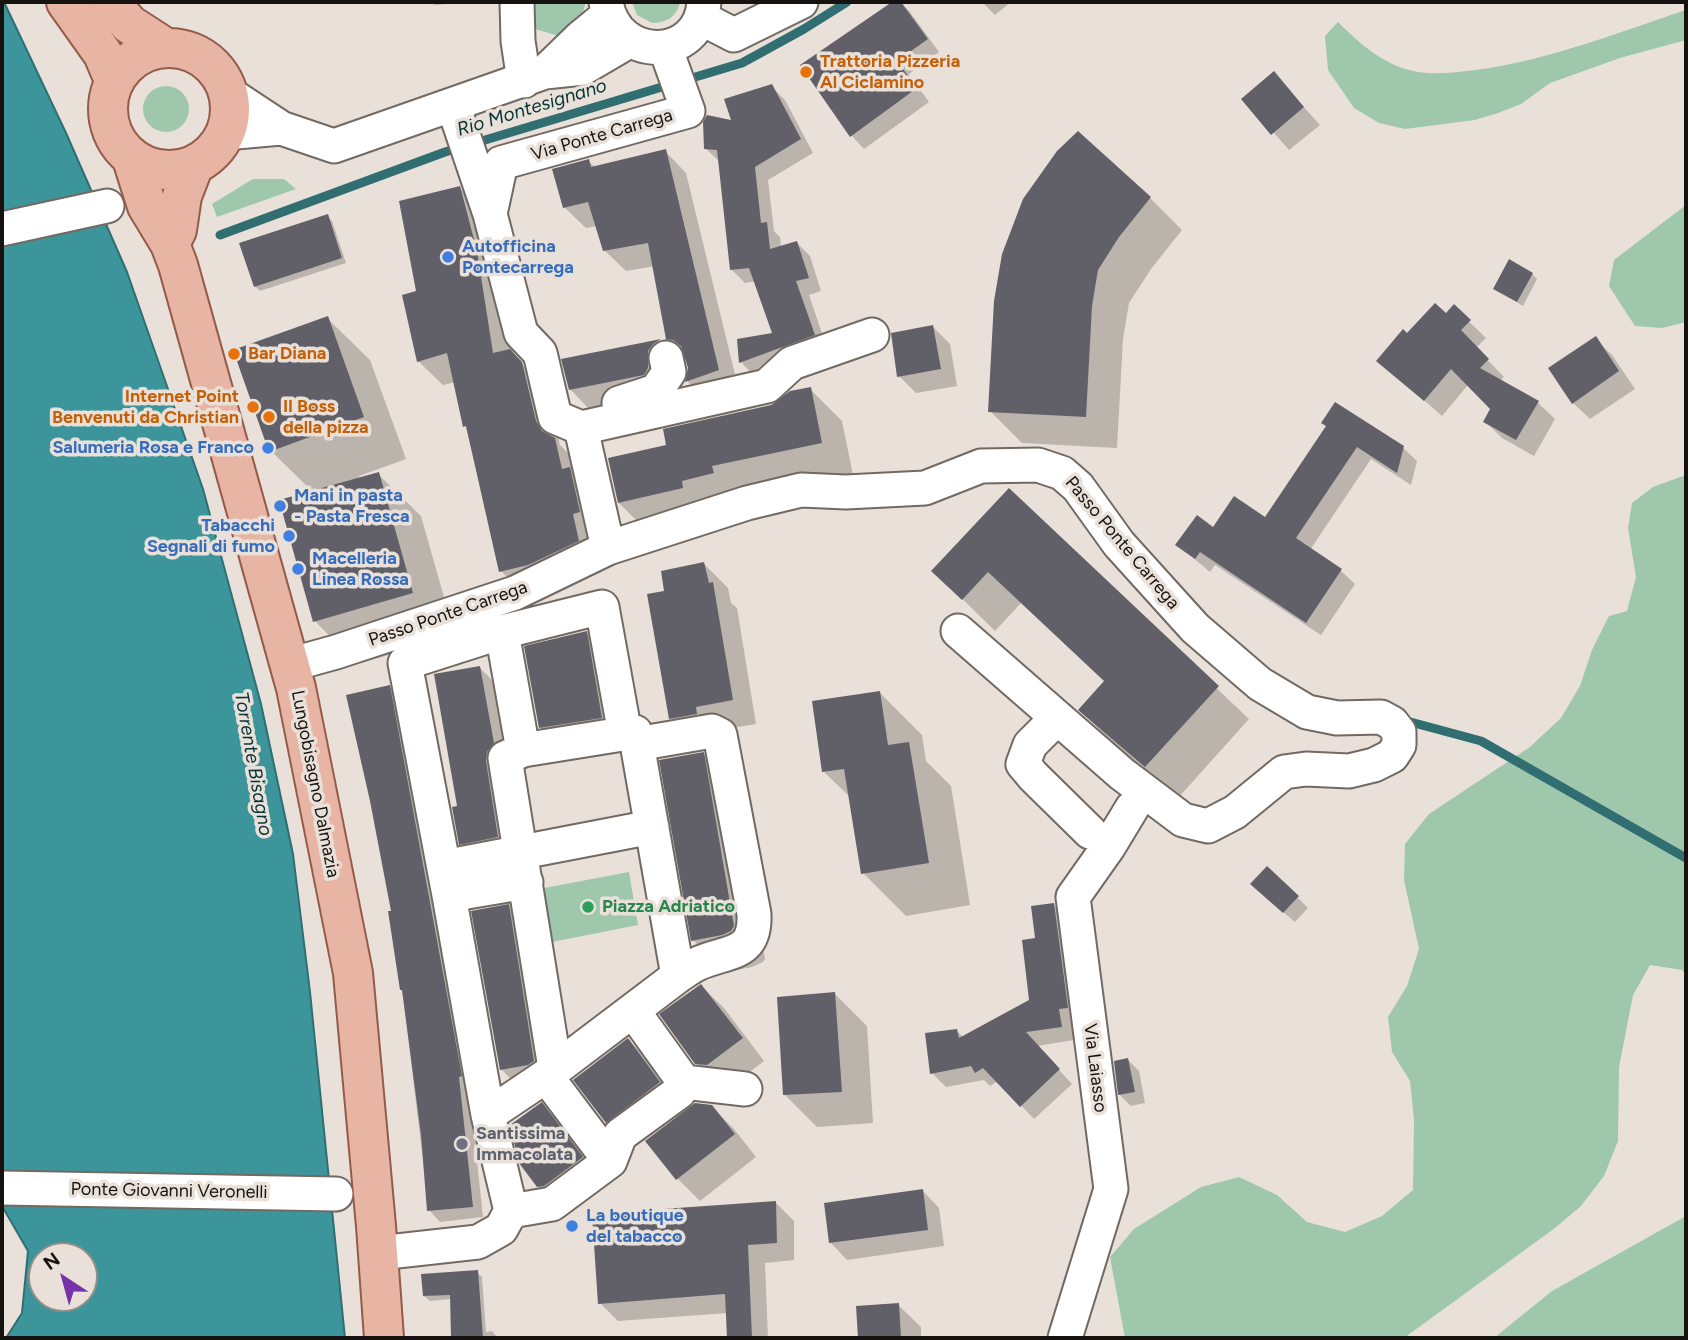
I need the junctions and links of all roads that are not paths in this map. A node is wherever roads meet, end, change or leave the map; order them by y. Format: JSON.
{"nodes":[{"id":1,"x":66,"y":2,"type":"edge"},
{"id":2,"x":110,"y":2,"type":"edge"},
{"id":3,"x":517,"y":2,"type":"edge"},
{"id":4,"x":801,"y":2,"type":"edge"},
{"id":5,"x":607,"y":8,"type":"edge"},
{"id":6,"x":702,"y":10,"type":"edge"},
{"id":7,"x":629,"y":41,"type":"junction"},
{"id":8,"x":166,"y":48,"type":"junction"},
{"id":9,"x":668,"y":57,"type":"junction"},
{"id":10,"x":535,"y":77,"type":"junction"},
{"id":11,"x":114,"y":80,"type":"junction"},
{"id":12,"x":228,"y":93,"type":"junction"},
{"id":13,"x":457,"y":116,"type":"junction"},
{"id":14,"x":281,"y":128,"type":"junction"},
{"id":15,"x":225,"y":133,"type":"junction"},
{"id":16,"x":132,"y":159,"type":"junction"},
{"id":17,"x":194,"y":165,"type":"junction"},
{"id":18,"x":107,"y":206,"type":"dead end"},
{"id":19,"x":490,"y":214,"type":"junction"},
{"id":20,"x":2,"y":229,"type":"edge"},
{"id":21,"x":170,"y":244,"type":"junction"},
{"id":22,"x":872,"y":335,"type":"dead end"},
{"id":23,"x":666,"y":358,"type":"dead end"},
{"id":24,"x":568,"y":422,"type":"junction"},
{"id":25,"x":608,"y":548,"type":"junction"},
{"id":26,"x":958,"y":631,"type":"dead end"},
{"id":27,"x":502,"y":632,"type":"junction"},
{"id":28,"x":289,"y":665,"type":"junction"},
{"id":29,"x":1056,"y":719,"type":"junction"},
{"id":30,"x":631,"y":739,"type":"junction"},
{"id":31,"x":523,"y":750,"type":"junction"},
{"id":32,"x":1132,"y":808,"type":"dead end"},
{"id":33,"x":652,"y":827,"type":"junction"},
{"id":34,"x":1090,"y":832,"type":"dead end"},
{"id":35,"x":523,"y":868,"type":"junction"},
{"id":36,"x":447,"y":881,"type":"junction"},
{"id":37,"x":678,"y":976,"type":"junction"},
{"id":38,"x":633,"y":1011,"type":"junction"},
{"id":39,"x":551,"y":1072,"type":"junction"},
{"id":40,"x":684,"y":1082,"type":"junction"},
{"id":41,"x":745,"y":1089,"type":"dead end"},
{"id":42,"x":488,"y":1115,"type":"junction"},
{"id":43,"x":610,"y":1161,"type":"junction"},
{"id":44,"x":2,"y":1188,"type":"edge"},
{"id":45,"x":336,"y":1194,"type":"dead end"},
{"id":46,"x":511,"y":1212,"type":"junction"},
{"id":47,"x":379,"y":1253,"type":"junction"},
{"id":48,"x":384,"y":1338,"type":"edge"},
{"id":49,"x":1065,"y":1338,"type":"edge"}],
"edges":[{"from":1,"to":11,"type":"main road"},
{"from":2,"to":8,"type":"main road"},
{"from":3,"to":10,"type":"street"},
{"from":4,"to":6,"type":"street"},
{"from":5,"to":7,"type":"street"},
{"from":5,"to":10,"type":"street"},
{"from":6,"to":9,"type":"street"},
{"from":7,"to":9,"type":"street"},
{"from":7,"to":10,"type":"street"},
{"from":8,"to":11,"type":"main road"},
{"from":8,"to":12,"type":"main road"},
{"from":9,"to":19,"type":"street","name":"Via Ponte Carrega"},
{"from":10,"to":13,"type":"street"},
{"from":11,"to":16,"type":"main road","name":"Lungobisagno Dalmazia"},
{"from":12,"to":14,"type":"street"},
{"from":12,"to":15,"type":"main road"},
{"from":13,"to":14,"type":"street"},
{"from":13,"to":19,"type":"street"},
{"from":14,"to":15,"type":"street"},
{"from":15,"to":17,"type":"main road"},
{"from":16,"to":17,"type":"main road"},
{"from":16,"to":21,"type":"main road","name":"Lungobisagno Dalmazia"},
{"from":17,"to":21,"type":"main road"},
{"from":18,"to":20,"type":"street"},
{"from":19,"to":24,"type":"street"},
{"from":21,"to":28,"type":"main road","name":"Lungobisagno Dalmazia"},
{"from":22,"to":24,"type":"street"},
{"from":23,"to":24,"type":"street"},
{"from":24,"to":25,"type":"street"},
{"from":25,"to":28,"type":"street","name":"Passo Ponte Carrega"},
{"from":25,"to":29,"type":"street","name":"Passo Ponte Carrega"},
{"from":26,"to":29,"type":"street","name":"Passo Ponte Carrega"},
{"from":27,"to":30,"type":"street"},
{"from":27,"to":31,"type":"street"},
{"from":27,"to":36,"type":"street"},
{"from":28,"to":47,"type":"main road","name":"Lungobisagno Dalmazia"},
{"from":29,"to":34,"type":"street"},
{"from":30,"to":31,"type":"street"},
{"from":30,"to":33,"type":"street"},
{"from":30,"to":37,"type":"street"},
{"from":31,"to":35,"type":"street"},
{"from":32,"to":49,"type":"street","name":"Via Laiasso"},
{"from":33,"to":35,"type":"street"},
{"from":33,"to":37,"type":"street"},
{"from":35,"to":36,"type":"street"},
{"from":35,"to":39,"type":"street"},
{"from":36,"to":42,"type":"street"},
{"from":37,"to":38,"type":"street"},
{"from":38,"to":39,"type":"street"},
{"from":38,"to":40,"type":"street"},
{"from":39,"to":42,"type":"street"},
{"from":39,"to":43,"type":"street"},
{"from":40,"to":41,"type":"street"},
{"from":40,"to":43,"type":"street"},
{"from":42,"to":46,"type":"street"},
{"from":43,"to":46,"type":"street"},
{"from":44,"to":45,"type":"street","name":"Ponte Giovanni Veronelli"},
{"from":46,"to":47,"type":"street"},
{"from":47,"to":48,"type":"main road","name":"Lungobisagno Dalmazia"}]}
